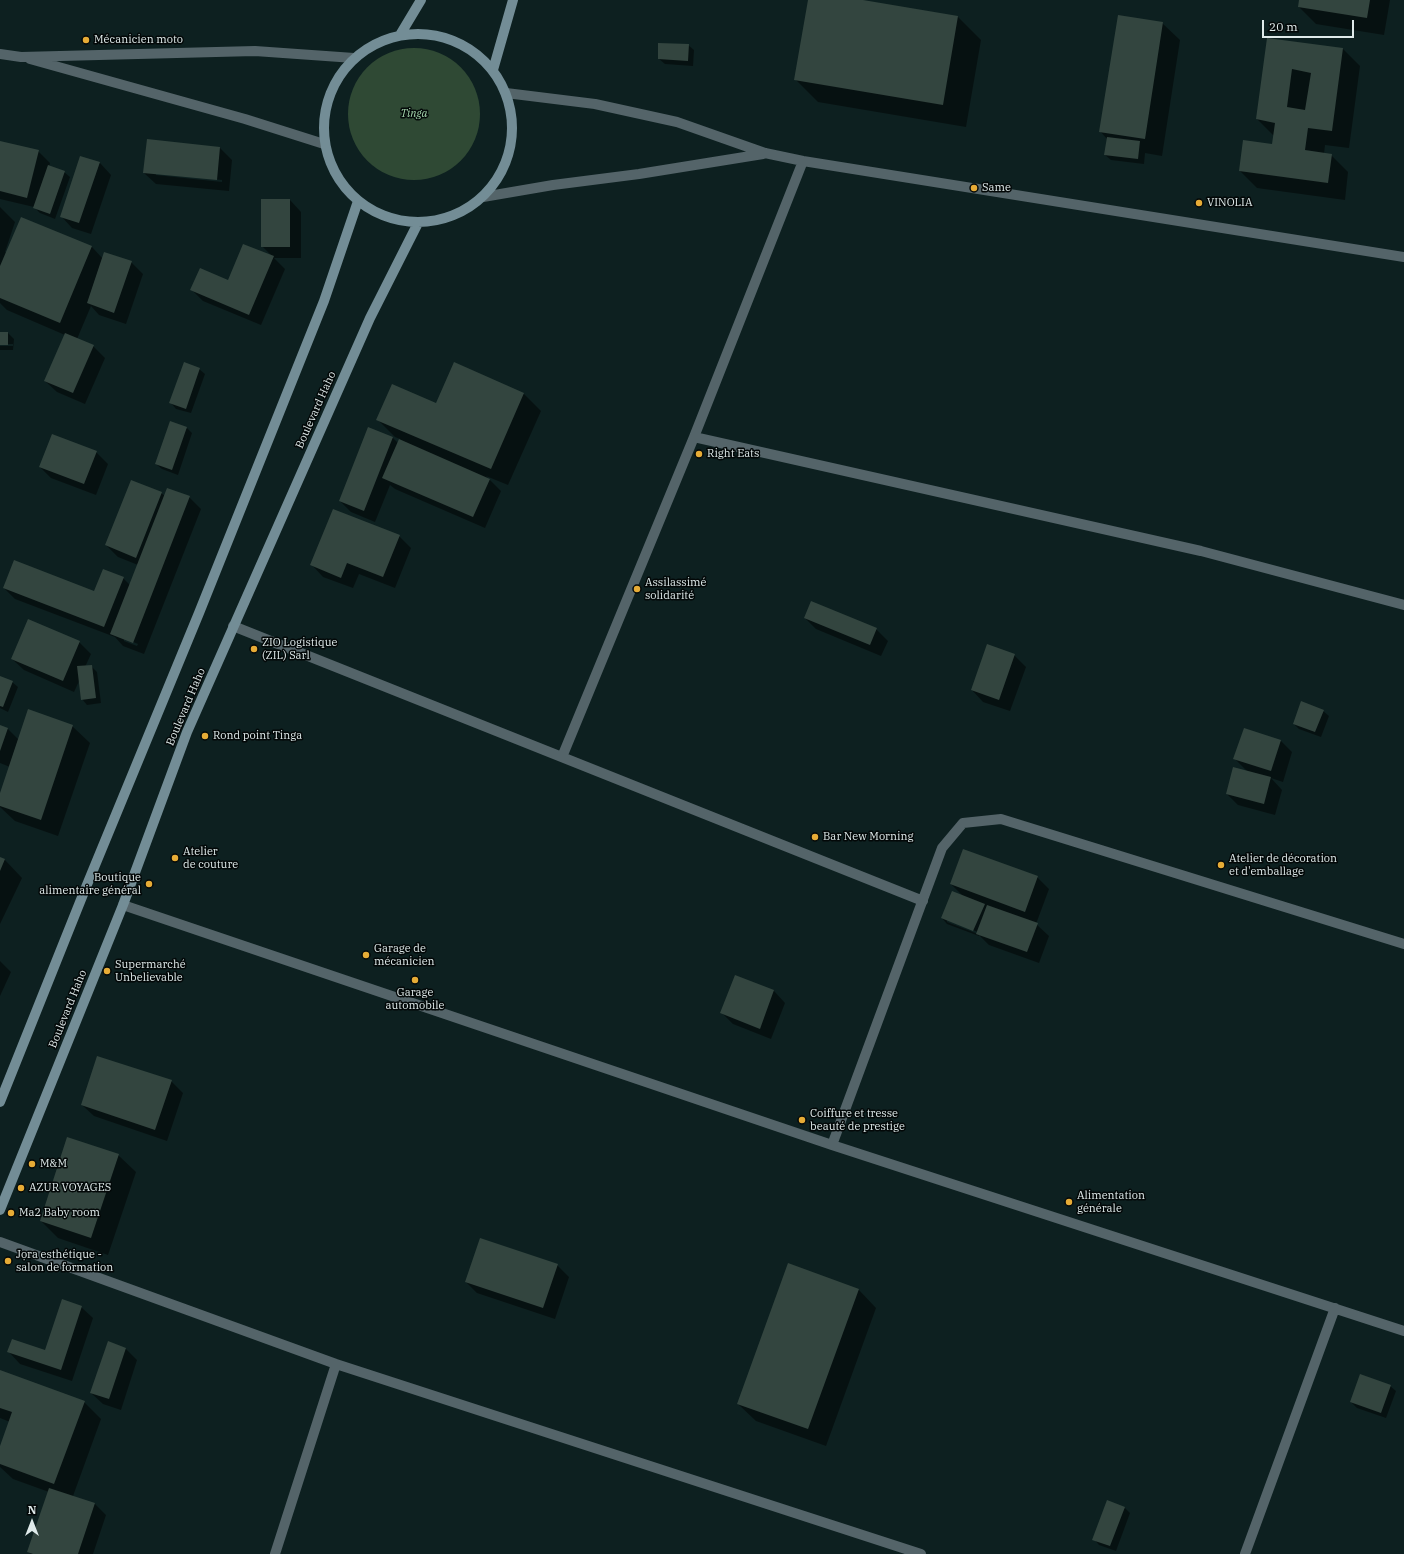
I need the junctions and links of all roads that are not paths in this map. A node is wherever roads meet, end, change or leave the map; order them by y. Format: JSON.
{"nodes":[{"id":1,"x":421,"y":0,"type":"edge"},
{"id":2,"x":513,"y":0,"type":"edge"},
{"id":3,"x":400,"y":35,"type":"junction"},
{"id":4,"x":0,"y":54,"type":"edge"},
{"id":5,"x":21,"y":57,"type":"junction"},
{"id":6,"x":354,"y":58,"type":"junction"},
{"id":7,"x":493,"y":70,"type":"junction"},
{"id":8,"x":506,"y":93,"type":"junction"},
{"id":9,"x":324,"y":144,"type":"junction"},
{"id":10,"x":765,"y":153,"type":"junction"},
{"id":11,"x":803,"y":161,"type":"junction"},
{"id":12,"x":483,"y":197,"type":"junction"},
{"id":13,"x":358,"y":201,"type":"junction"},
{"id":14,"x":418,"y":223,"type":"junction"},
{"id":15,"x":1404,"y":257,"type":"edge"},
{"id":16,"x":694,"y":437,"type":"junction"},
{"id":17,"x":1404,"y":605,"type":"edge"},
{"id":18,"x":233,"y":626,"type":"junction"},
{"id":19,"x":562,"y":757,"type":"junction"},
{"id":20,"x":923,"y":901,"type":"junction"},
{"id":21,"x":123,"y":905,"type":"junction"},
{"id":22,"x":1404,"y":944,"type":"edge"},
{"id":23,"x":0,"y":1102,"type":"edge"},
{"id":24,"x":832,"y":1145,"type":"junction"},
{"id":25,"x":0,"y":1210,"type":"edge"},
{"id":26,"x":0,"y":1242,"type":"edge"},
{"id":27,"x":1335,"y":1308,"type":"junction"},
{"id":28,"x":1404,"y":1331,"type":"edge"},
{"id":29,"x":336,"y":1364,"type":"junction"},
{"id":30,"x":275,"y":1554,"type":"edge"},
{"id":31,"x":920,"y":1554,"type":"edge"},
{"id":32,"x":1245,"y":1554,"type":"edge"}],
"edges":[{"from":1,"to":3,"type":"main road"},
{"from":2,"to":7,"type":"main road"},
{"from":3,"to":6,"type":"main road"},
{"from":3,"to":7,"type":"main road"},
{"from":4,"to":5,"type":"street"},
{"from":5,"to":6,"type":"street"},
{"from":5,"to":9,"type":"street"},
{"from":6,"to":9,"type":"main road"},
{"from":7,"to":8,"type":"main road"},
{"from":8,"to":10,"type":"street"},
{"from":8,"to":12,"type":"main road"},
{"from":9,"to":13,"type":"main road"},
{"from":10,"to":11,"type":"street"},
{"from":10,"to":12,"type":"street"},
{"from":11,"to":15,"type":"street"},
{"from":11,"to":16,"type":"street"},
{"from":12,"to":14,"type":"main road"},
{"from":13,"to":14,"type":"main road"},
{"from":13,"to":23,"type":"main road"},
{"from":14,"to":18,"type":"main road","name":"Boulevard Haho"},
{"from":16,"to":17,"type":"street"},
{"from":16,"to":19,"type":"street"},
{"from":18,"to":19,"type":"street"},
{"from":18,"to":21,"type":"main road","name":"Boulevard Haho"},
{"from":19,"to":20,"type":"street"},
{"from":20,"to":22,"type":"street"},
{"from":20,"to":24,"type":"street"},
{"from":21,"to":24,"type":"street"},
{"from":21,"to":25,"type":"main road","name":"Boulevard Haho"},
{"from":24,"to":27,"type":"street"},
{"from":26,"to":29,"type":"street"},
{"from":27,"to":28,"type":"street"},
{"from":27,"to":32,"type":"street"},
{"from":29,"to":30,"type":"street"},
{"from":29,"to":31,"type":"street"}]}
